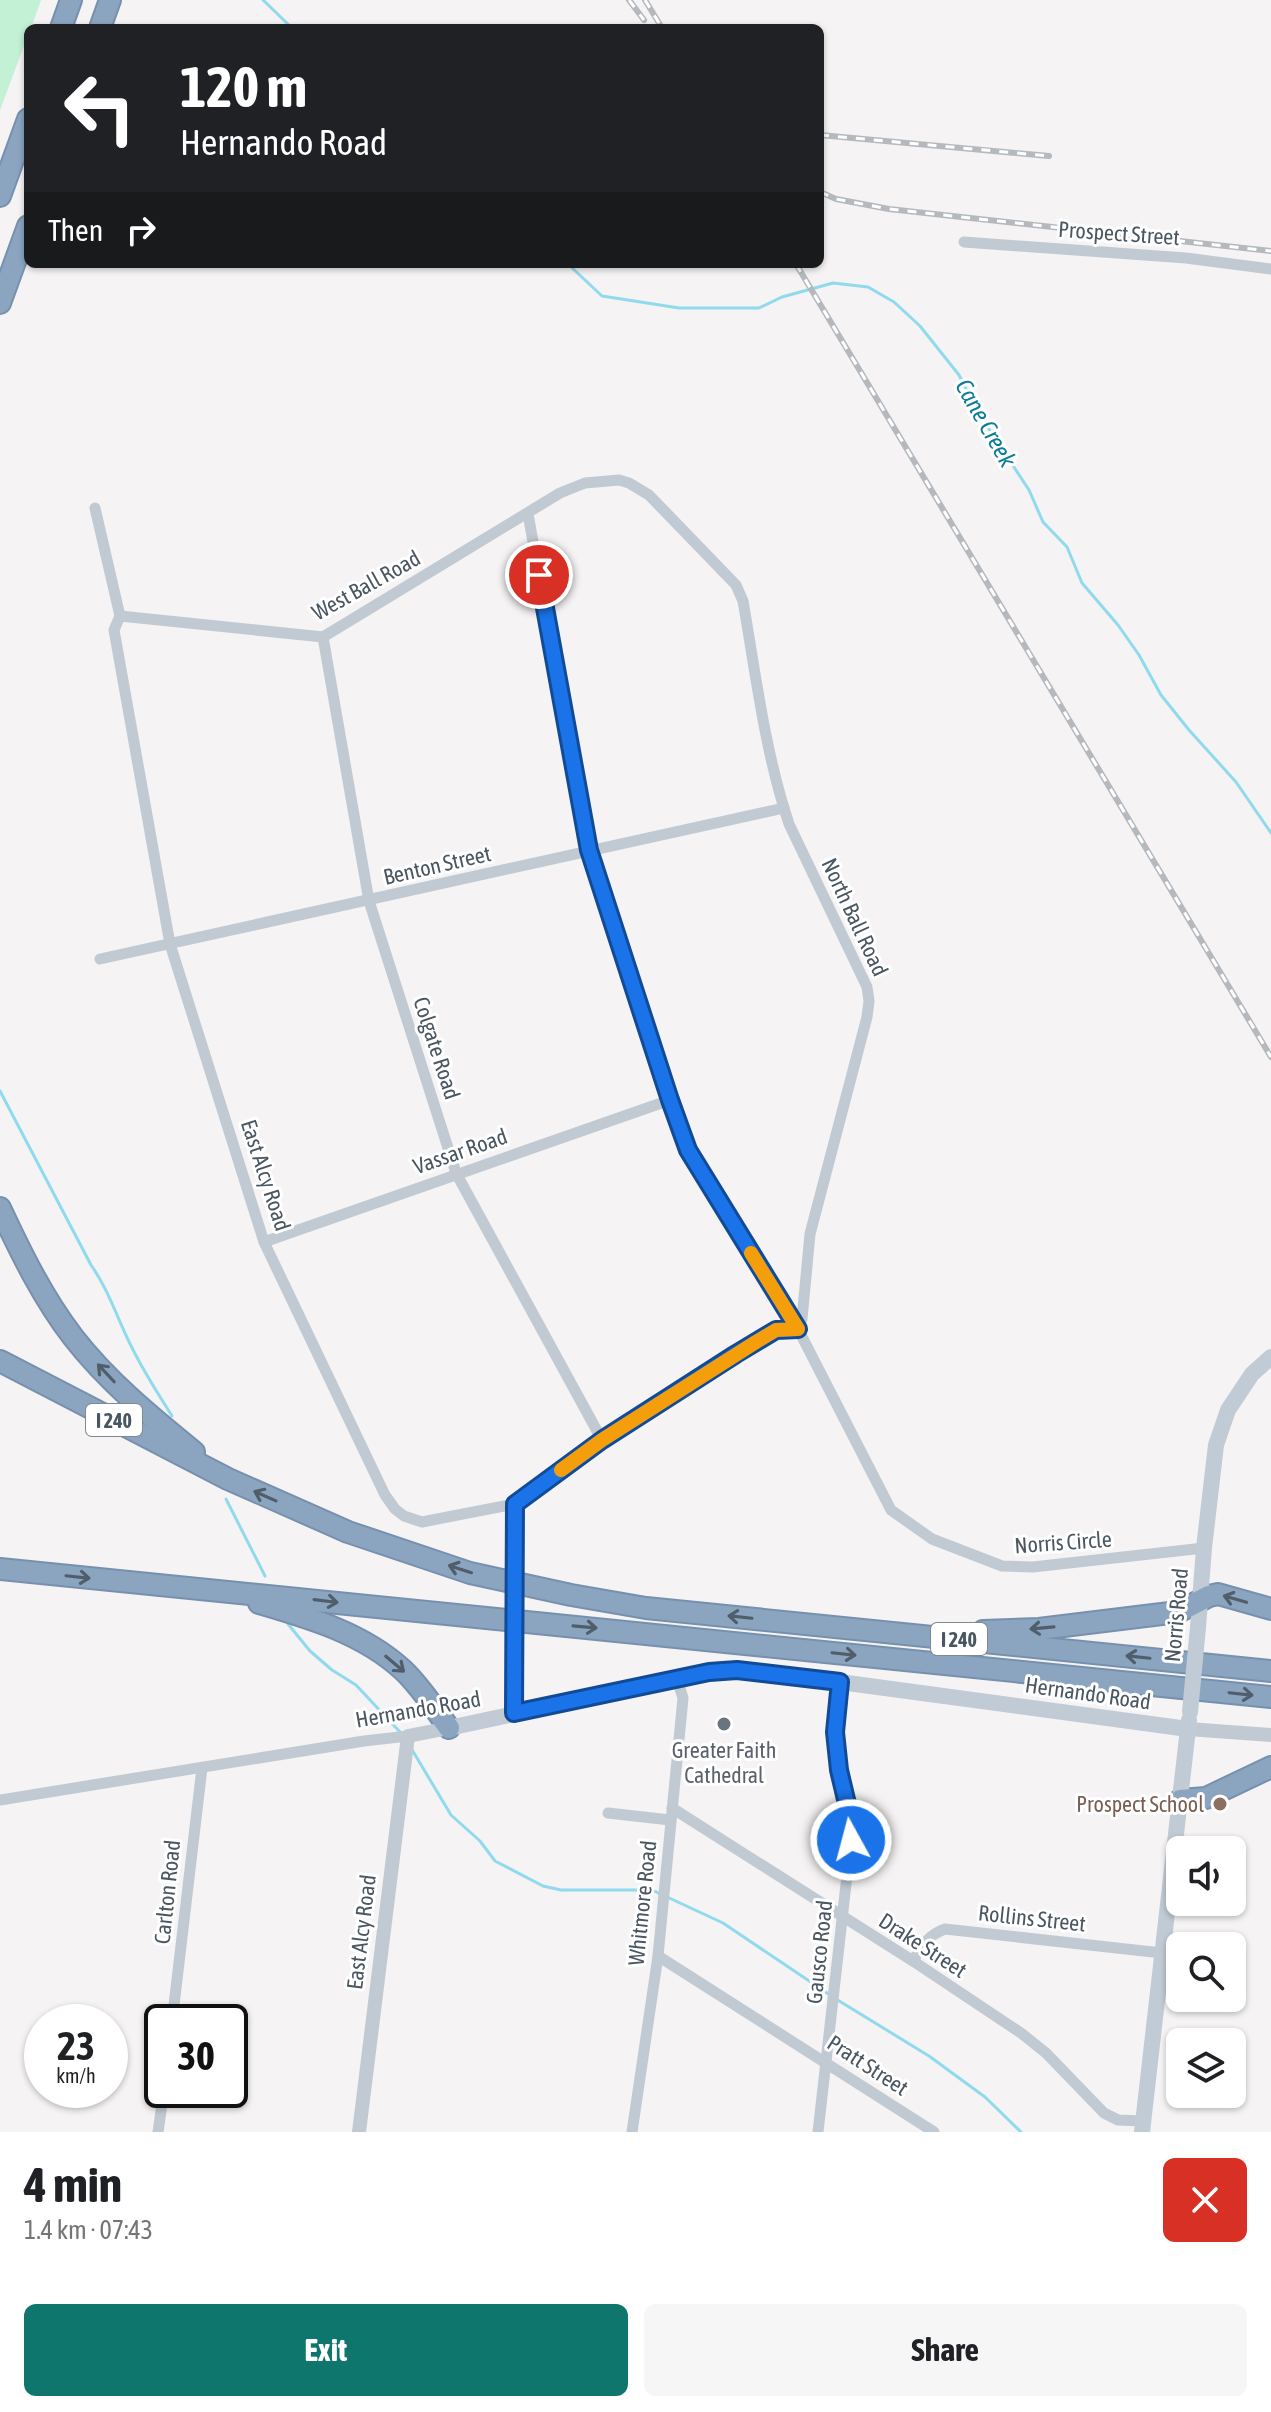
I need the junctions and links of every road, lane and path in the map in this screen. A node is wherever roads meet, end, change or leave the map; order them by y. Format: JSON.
{"nodes":[{"id":1,"x":71,"y":0,"type":"edge"},
{"id":2,"x":110,"y":0,"type":"edge"},
{"id":3,"x":62,"y":24,"type":"edge"},
{"id":4,"x":101,"y":24,"type":"edge"},
{"id":5,"x":24,"y":130,"type":"edge"},
{"id":6,"x":0,"y":196,"type":"edge"},
{"id":7,"x":24,"y":237,"type":"edge"},
{"id":8,"x":964,"y":242,"type":"dead end"},
{"id":9,"x":1271,"y":269,"type":"edge"},
{"id":10,"x":0,"y":303,"type":"edge"},
{"id":11,"x":609,"y":480,"type":"joint"},
{"id":12,"x":95,"y":508,"type":"dead end"},
{"id":13,"x":528,"y":514,"type":"junction"},
{"id":14,"x":120,"y":616,"type":"junction"},
{"id":15,"x":323,"y":637,"type":"junction"},
{"id":16,"x":784,"y":808,"type":"junction"},
{"id":17,"x":589,"y":850,"type":"junction"},
{"id":18,"x":369,"y":901,"type":"junction"},
{"id":19,"x":170,"y":944,"type":"junction"},
{"id":20,"x":100,"y":959,"type":"dead end"},
{"id":21,"x":670,"y":1100,"type":"junction"},
{"id":22,"x":456,"y":1173,"type":"junction"},
{"id":23,"x":0,"y":1208,"type":"edge"},
{"id":24,"x":264,"y":1242,"type":"junction"},
{"id":25,"x":798,"y":1329,"type":"junction"},
{"id":26,"x":1271,"y":1357,"type":"edge"},
{"id":27,"x":0,"y":1361,"type":"edge"},
{"id":28,"x":602,"y":1440,"type":"junction"},
{"id":29,"x":228,"y":1479,"type":"junction"},
{"id":30,"x":515,"y":1504,"type":"junction"},
{"id":31,"x":1204,"y":1548,"type":"junction"},
{"id":32,"x":0,"y":1569,"type":"edge"},
{"id":33,"x":221,"y":1592,"type":"junction"},
{"id":34,"x":1200,"y":1600,"type":"junction"},
{"id":35,"x":1271,"y":1609,"type":"edge"},
{"id":36,"x":920,"y":1635,"type":"junction"},
{"id":37,"x":1271,"y":1671,"type":"edge"},
{"id":38,"x":677,"y":1679,"type":"junction"},
{"id":39,"x":840,"y":1682,"type":"junction"},
{"id":40,"x":1271,"y":1697,"type":"edge"},
{"id":41,"x":514,"y":1713,"type":"junction"},
{"id":42,"x":1189,"y":1720,"type":"junction"},
{"id":43,"x":449,"y":1728,"type":"junction"},
{"id":44,"x":1271,"y":1735,"type":"edge"},
{"id":45,"x":408,"y":1736,"type":"junction"},
{"id":46,"x":1271,"y":1767,"type":"edge"},
{"id":47,"x":202,"y":1768,"type":"junction"},
{"id":48,"x":0,"y":1800,"type":"edge"},
{"id":49,"x":1180,"y":1800,"type":"junction"},
{"id":50,"x":608,"y":1813,"type":"dead end"},
{"id":51,"x":671,"y":1814,"type":"junction"},
{"id":52,"x":842,"y":1917,"type":"junction"},
{"id":53,"x":1162,"y":1953,"type":"junction"},
{"id":54,"x":658,"y":1956,"type":"junction"},
{"id":55,"x":913,"y":1961,"type":"junction"},
{"id":56,"x":174,"y":2004,"type":"edge"},
{"id":57,"x":826,"y":2062,"type":"junction"},
{"id":58,"x":161,"y":2108,"type":"edge"},
{"id":59,"x":1142,"y":2126,"type":"edge"},
{"id":60,"x":158,"y":2132,"type":"edge"},
{"id":61,"x":359,"y":2132,"type":"edge"},
{"id":62,"x":632,"y":2132,"type":"edge"},
{"id":63,"x":818,"y":2132,"type":"edge"},
{"id":64,"x":934,"y":2132,"type":"edge"}],
"edges":[{"from":1,"to":3,"type":"highway"},
{"from":2,"to":4,"type":"highway"},
{"from":5,"to":6,"type":"highway"},
{"from":7,"to":10,"type":"highway"},
{"from":8,"to":9,"type":"street","name":"Prospect Street"},
{"from":11,"to":13,"type":"street","name":"West Ball Road"},
{"from":11,"to":16,"type":"street","name":"North Ball Road"},
{"from":12,"to":14,"type":"street","name":"East Alcy Road"},
{"from":13,"to":15,"type":"street","name":"West Ball Road"},
{"from":13,"to":17,"type":"street"},
{"from":14,"to":15,"type":"street","name":"West Ball Road"},
{"from":14,"to":19,"type":"street","name":"East Alcy Road"},
{"from":15,"to":18,"type":"street","name":"Colgate Road"},
{"from":16,"to":17,"type":"street","name":"Benton Street"},
{"from":16,"to":25,"type":"street","name":"North Ball Road"},
{"from":17,"to":18,"type":"street","name":"Benton Street"},
{"from":17,"to":21,"type":"street"},
{"from":18,"to":19,"type":"street","name":"Benton Street"},
{"from":18,"to":22,"type":"street","name":"Colgate Road"},
{"from":19,"to":20,"type":"street","name":"Benton Street"},
{"from":19,"to":24,"type":"street","name":"East Alcy Road"},
{"from":21,"to":22,"type":"street","name":"Vassar Road"},
{"from":21,"to":25,"type":"street"},
{"from":22,"to":24,"type":"street","name":"Vassar Road"},
{"from":22,"to":28,"type":"street","name":"Colgate Road"},
{"from":29,"to":23,"type":"highway","one_way":true},
{"from":24,"to":30,"type":"street","name":"East Alcy Road"},
{"from":25,"to":28,"type":"street"},
{"from":25,"to":31,"type":"street","name":"Norris Circle"},
{"from":26,"to":31,"type":"main road","name":"Norris Road"},
{"from":27,"to":29,"type":"highway","number":"I 240"},
{"from":28,"to":30,"type":"street"},
{"from":36,"to":29,"type":"highway","number":"I 240","one_way":true},
{"from":30,"to":41,"type":"street","bridge":true},
{"from":31,"to":34,"type":"main road","name":"Norris Road"},
{"from":32,"to":33,"type":"highway","number":"I 240","one_way":true},
{"from":33,"to":40,"type":"highway","number":"I 240","one_way":true},
{"from":33,"to":43,"type":"highway","one_way":true},
{"from":35,"to":34,"type":"highway","one_way":true},
{"from":34,"to":36,"type":"highway","one_way":true},
{"from":34,"to":42,"type":"main road","name":"Norris Road","bridge":true},
{"from":37,"to":36,"type":"highway","number":"I 240","one_way":true},
{"from":38,"to":39,"type":"main road","name":"Hernando Road"},
{"from":38,"to":41,"type":"main road","name":"Hernando Road"},
{"from":38,"to":51,"type":"street","name":"Whitmore Road"},
{"from":39,"to":42,"type":"main road","name":"Hernando Road"},
{"from":39,"to":52,"type":"street","name":"Gausco Road"},
{"from":41,"to":43,"type":"main road","name":"Hernando Road"},
{"from":42,"to":44,"type":"street","name":"Hernando Road"},
{"from":42,"to":49,"type":"main road","name":"Norris Road"},
{"from":43,"to":45,"type":"street","name":"Hernando Road"},
{"from":45,"to":47,"type":"street","name":"Hernando Road"},
{"from":45,"to":61,"type":"street","name":"East Alcy Road"},
{"from":46,"to":49,"type":"highway"},
{"from":47,"to":48,"type":"street","name":"Hernando Road"},
{"from":47,"to":56,"type":"street","name":"Carlton Road"},
{"from":49,"to":53,"type":"main road","name":"Norris Road"},
{"from":50,"to":51,"type":"street"},
{"from":51,"to":52,"type":"street","name":"Drake Street"},
{"from":51,"to":54,"type":"street","name":"Whitmore Road"},
{"from":52,"to":55,"type":"street","name":"Drake Street"},
{"from":52,"to":57,"type":"street","name":"Gausco Road"},
{"from":53,"to":55,"type":"street","name":"Rollins Street"},
{"from":53,"to":59,"type":"main road","name":"Norris Road"},
{"from":54,"to":57,"type":"street","name":"Pratt Street"},
{"from":54,"to":62,"type":"street","name":"Whitmore Road"},
{"from":55,"to":59,"type":"street","name":"Drake Street"},
{"from":57,"to":63,"type":"street","name":"Gausco Road"},
{"from":57,"to":64,"type":"street","name":"Pratt Street"},
{"from":58,"to":60,"type":"street"}]}
